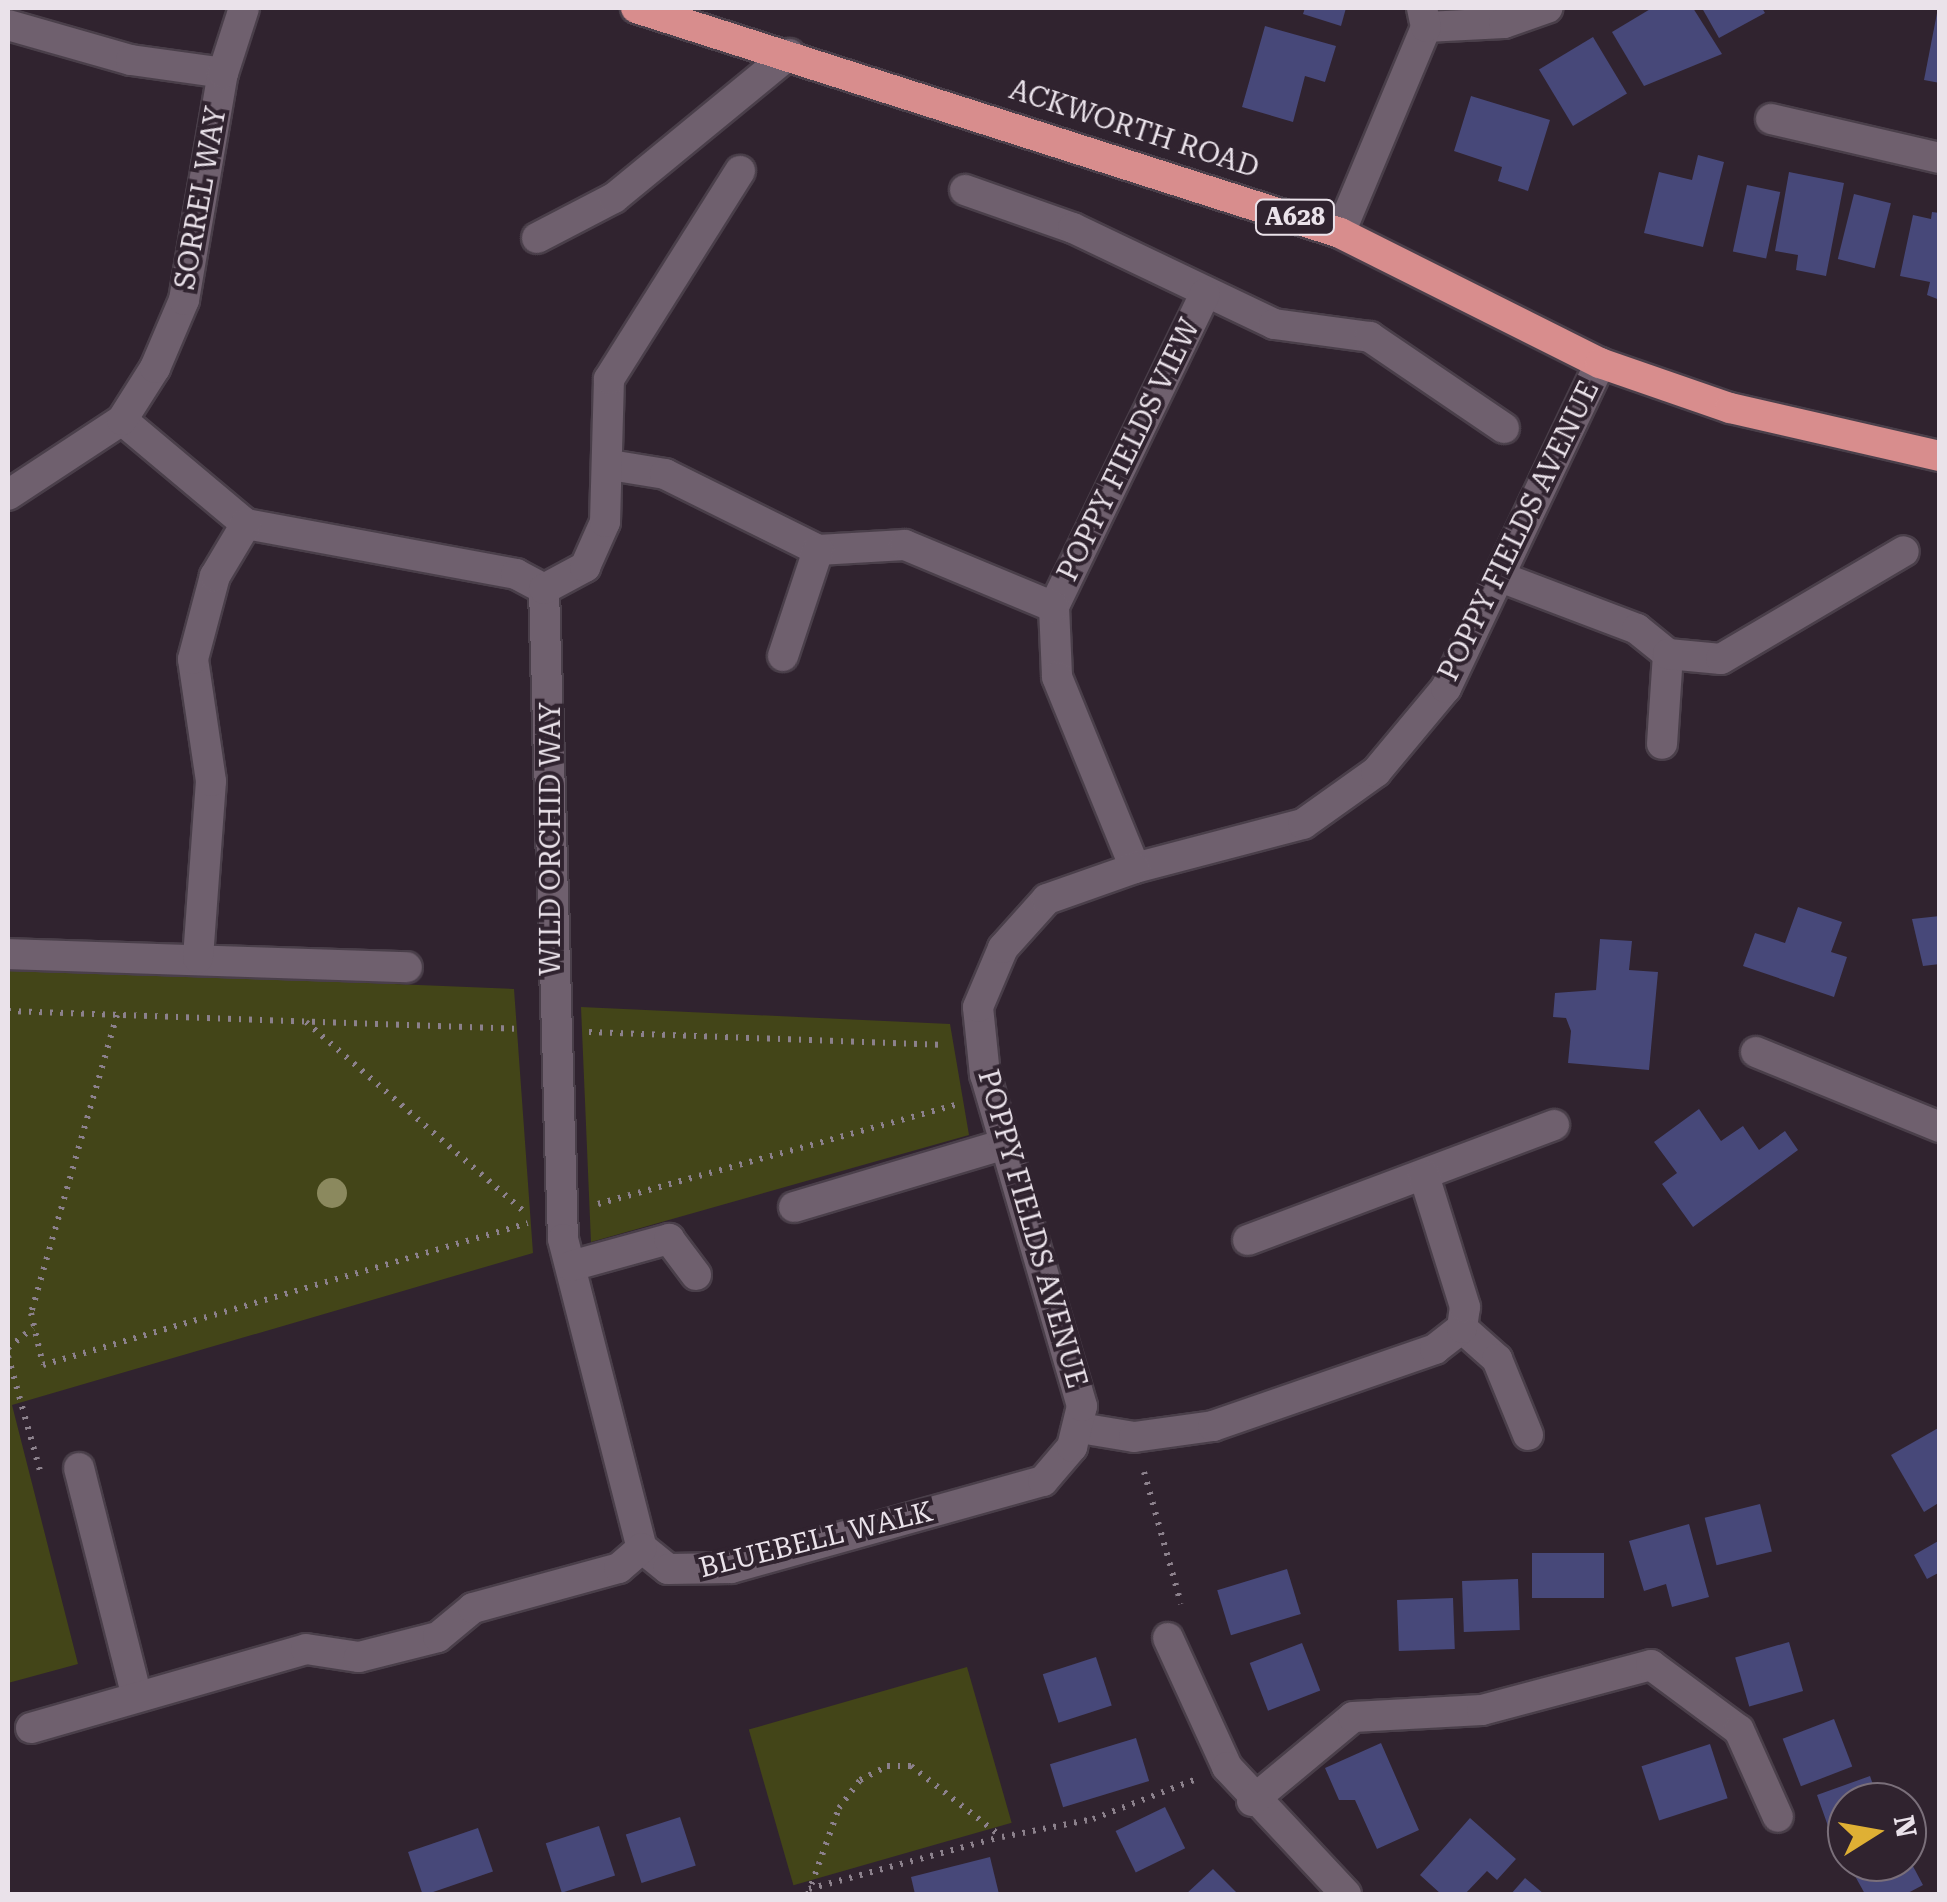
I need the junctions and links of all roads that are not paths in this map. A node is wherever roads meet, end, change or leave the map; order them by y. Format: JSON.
{"nodes":[{"id":1,"x":244,"y":8,"type":"edge"},
{"id":2,"x":636,"y":8,"type":"edge"},
{"id":3,"x":1547,"y":8,"type":"edge"},
{"id":4,"x":1424,"y":18,"type":"edge"},
{"id":5,"x":8,"y":26,"type":"edge"},
{"id":6,"x":789,"y":54,"type":"junction"},
{"id":7,"x":223,"y":73,"type":"junction"},
{"id":8,"x":1771,"y":119,"type":"dead end"},
{"id":9,"x":1940,"y":158,"type":"edge"},
{"id":10,"x":740,"y":172,"type":"dead end"},
{"id":11,"x":965,"y":190,"type":"dead end"},
{"id":12,"x":1340,"y":234,"type":"junction"},
{"id":13,"x":536,"y":238,"type":"dead end"},
{"id":14,"x":1204,"y":294,"type":"junction"},
{"id":15,"x":1600,"y":363,"type":"junction"},
{"id":16,"x":122,"y":420,"type":"junction"},
{"id":17,"x":1504,"y":428,"type":"dead end"},
{"id":18,"x":1940,"y":456,"type":"edge"},
{"id":19,"x":610,"y":465,"type":"junction"},
{"id":20,"x":8,"y":495,"type":"edge"},
{"id":21,"x":246,"y":524,"type":"junction"},
{"id":22,"x":818,"y":550,"type":"junction"},
{"id":23,"x":1904,"y":552,"type":"dead end"},
{"id":24,"x":1503,"y":578,"type":"junction"},
{"id":25,"x":544,"y":589,"type":"junction"},
{"id":26,"x":1054,"y":607,"type":"junction"},
{"id":27,"x":1668,"y":654,"type":"junction"},
{"id":28,"x":784,"y":656,"type":"dead end"},
{"id":29,"x":1662,"y":744,"type":"dead end"},
{"id":30,"x":1135,"y":868,"type":"junction"},
{"id":31,"x":8,"y":954,"type":"edge"},
{"id":32,"x":198,"y":958,"type":"junction"},
{"id":33,"x":407,"y":967,"type":"dead end"},
{"id":34,"x":1756,"y":1052,"type":"dead end"},
{"id":35,"x":1554,"y":1124,"type":"dead end"},
{"id":36,"x":1940,"y":1126,"type":"edge"},
{"id":37,"x":1005,"y":1144,"type":"junction"},
{"id":38,"x":1424,"y":1175,"type":"junction"},
{"id":39,"x":794,"y":1207,"type":"dead end"},
{"id":40,"x":1248,"y":1240,"type":"dead end"},
{"id":41,"x":570,"y":1266,"type":"junction"},
{"id":42,"x":696,"y":1275,"type":"dead end"},
{"id":43,"x":1462,"y":1328,"type":"junction"},
{"id":44,"x":1080,"y":1428,"type":"junction"},
{"id":45,"x":1528,"y":1435,"type":"dead end"},
{"id":46,"x":79,"y":1468,"type":"dead end"},
{"id":47,"x":1043,"y":1481,"type":"joint"},
{"id":48,"x":642,"y":1548,"type":"junction"},
{"id":49,"x":1168,"y":1638,"type":"road end"},
{"id":50,"x":137,"y":1697,"type":"junction"},
{"id":51,"x":30,"y":1728,"type":"dead end"},
{"id":52,"x":1252,"y":1800,"type":"junction"},
{"id":53,"x":1778,"y":1816,"type":"dead end"},
{"id":54,"x":1346,"y":1894,"type":"edge"}],
"edges":[{"from":1,"to":7,"type":"street","name":"SORREL WAY"},
{"from":2,"to":6,"type":"highway","name":"ACKWORTH ROAD","number":"A628"},
{"from":3,"to":4,"type":"street"},
{"from":4,"to":12,"type":"street"},
{"from":5,"to":7,"type":"street"},
{"from":6,"to":12,"type":"highway","name":"ACKWORTH ROAD","number":"A628"},
{"from":6,"to":13,"type":"street"},
{"from":7,"to":16,"type":"street","name":"SORREL WAY"},
{"from":8,"to":9,"type":"street"},
{"from":10,"to":19,"type":"street"},
{"from":11,"to":14,"type":"street","name":"POPPY FIELDS VIEW"},
{"from":12,"to":15,"type":"highway","name":"ACKWORTH ROAD","number":"A628"},
{"from":14,"to":17,"type":"street","name":"POPPY FIELDS VIEW"},
{"from":14,"to":26,"type":"street","name":"POPPY FIELDS VIEW"},
{"from":15,"to":18,"type":"highway","name":"ACKWORTH ROAD","number":"A628"},
{"from":15,"to":24,"type":"street","name":"POPPY FIELDS AVENUE"},
{"from":16,"to":20,"type":"street","name":"SORREL WAY"},
{"from":16,"to":21,"type":"street"},
{"from":19,"to":22,"type":"street"},
{"from":19,"to":25,"type":"street"},
{"from":21,"to":25,"type":"street"},
{"from":21,"to":32,"type":"street"},
{"from":22,"to":26,"type":"street"},
{"from":22,"to":28,"type":"street"},
{"from":23,"to":27,"type":"street"},
{"from":24,"to":27,"type":"street"},
{"from":24,"to":30,"type":"street","name":"POPPY FIELDS AVENUE"},
{"from":25,"to":41,"type":"street","name":"WILD ORCHID WAY"},
{"from":26,"to":30,"type":"street"},
{"from":27,"to":29,"type":"street"},
{"from":30,"to":37,"type":"street","name":"POPPY FIELDS AVENUE"},
{"from":31,"to":32,"type":"street"},
{"from":32,"to":33,"type":"street"},
{"from":34,"to":36,"type":"street"},
{"from":35,"to":38,"type":"street"},
{"from":37,"to":39,"type":"street"},
{"from":37,"to":44,"type":"street","name":"POPPY FIELDS AVENUE"},
{"from":38,"to":40,"type":"street"},
{"from":38,"to":43,"type":"street"},
{"from":41,"to":42,"type":"street"},
{"from":41,"to":48,"type":"street","name":"WILD ORCHID WAY"},
{"from":43,"to":44,"type":"street"},
{"from":43,"to":45,"type":"street"},
{"from":44,"to":47,"type":"street","name":"POPPY FIELDS AVENUE"},
{"from":46,"to":50,"type":"street"},
{"from":47,"to":48,"type":"street","name":"BLUEBELL WALK"},
{"from":48,"to":50,"type":"street"},
{"from":49,"to":52,"type":"street"},
{"from":50,"to":51,"type":"street"},
{"from":52,"to":53,"type":"street"},
{"from":52,"to":54,"type":"street"}]}
